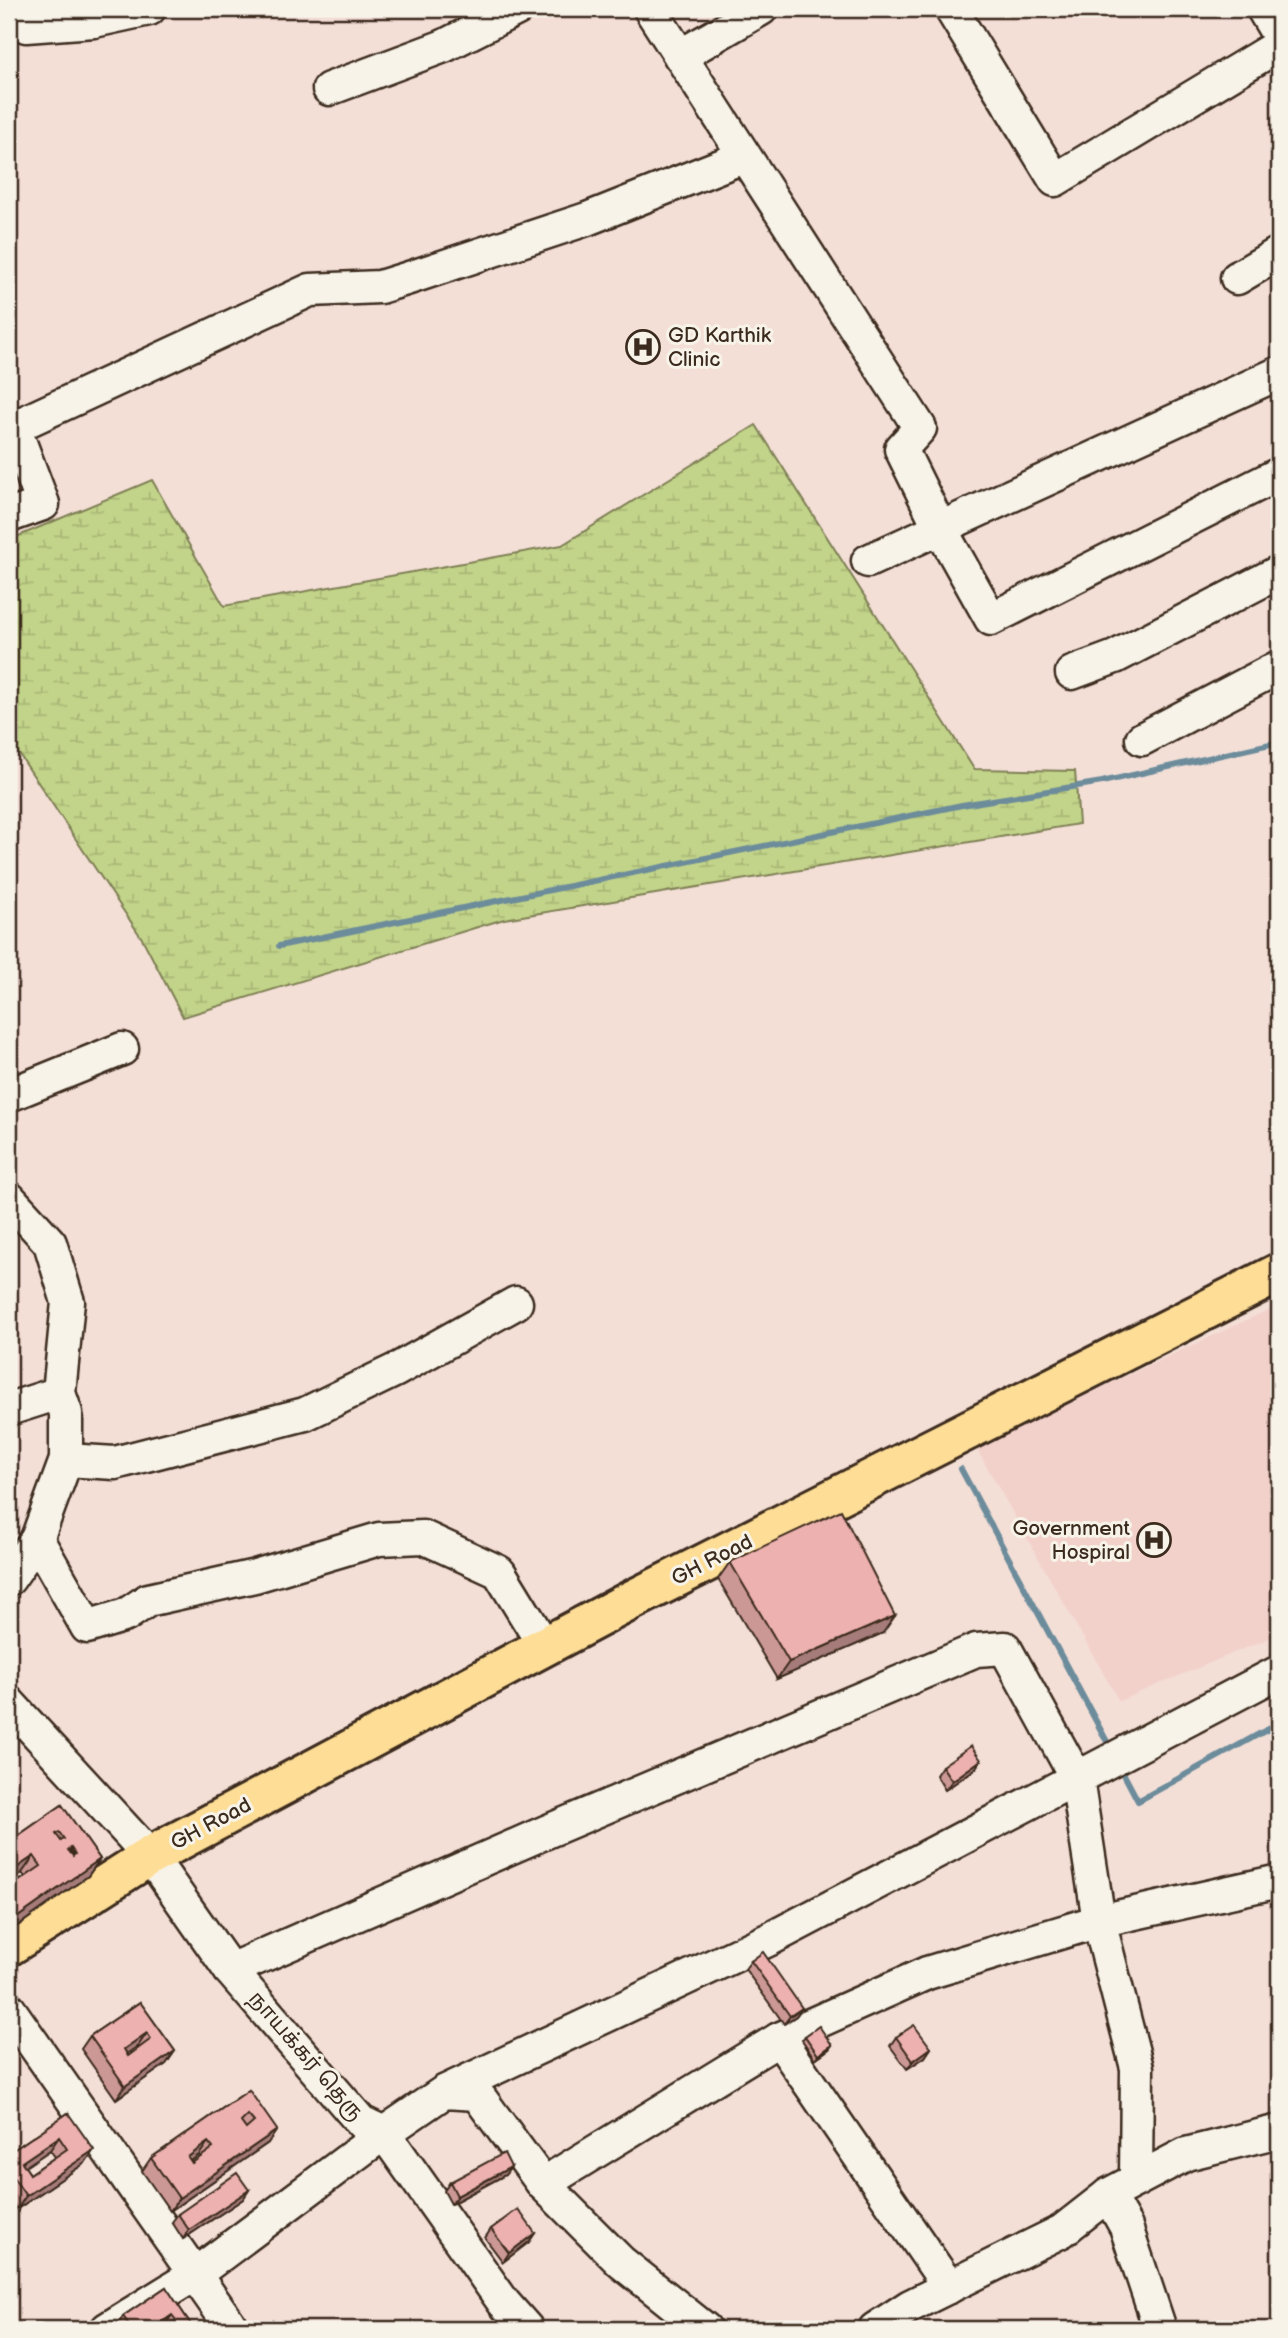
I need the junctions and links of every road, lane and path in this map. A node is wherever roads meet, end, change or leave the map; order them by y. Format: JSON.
{"nodes":[{"id":1,"x":149,"y":9,"type":"edge"},
{"id":2,"x":517,"y":9,"type":"edge"},
{"id":3,"x":650,"y":9,"type":"edge"},
{"id":4,"x":761,"y":9,"type":"edge"},
{"id":5,"x":951,"y":9,"type":"edge"},
{"id":6,"x":1263,"y":9,"type":"edge"},
{"id":7,"x":26,"y":26,"type":"dead end"},
{"id":8,"x":1279,"y":36,"type":"edge"},
{"id":9,"x":1279,"y":45,"type":"edge"},
{"id":10,"x":680,"y":56,"type":"junction"},
{"id":11,"x":329,"y":89,"type":"dead end"},
{"id":12,"x":743,"y":157,"type":"junction"},
{"id":13,"x":1279,"y":253,"type":"edge"},
{"id":14,"x":1237,"y":278,"type":"dead end"},
{"id":15,"x":1279,"y":373,"type":"edge"},
{"id":16,"x":1279,"y":474,"type":"edge"},
{"id":17,"x":9,"y":516,"type":"edge"},
{"id":18,"x":940,"y":528,"type":"junction"},
{"id":19,"x":868,"y":561,"type":"dead end"},
{"id":20,"x":1279,"y":572,"type":"edge"},
{"id":21,"x":1279,"y":667,"type":"edge"},
{"id":22,"x":1072,"y":673,"type":"dead end"},
{"id":23,"x":1142,"y":739,"type":"dead end"},
{"id":24,"x":122,"y":1049,"type":"dead end"},
{"id":25,"x":9,"y":1095,"type":"edge"},
{"id":26,"x":9,"y":1198,"type":"edge"},
{"id":27,"x":1279,"y":1273,"type":"edge"},
{"id":28,"x":516,"y":1303,"type":"dead end"},
{"id":29,"x":59,"y":1393,"type":"junction"},
{"id":30,"x":9,"y":1409,"type":"edge"},
{"id":31,"x":66,"y":1460,"type":"junction"},
{"id":32,"x":37,"y":1539,"type":"junction"},
{"id":33,"x":9,"y":1579,"type":"edge"},
{"id":34,"x":545,"y":1647,"type":"junction"},
{"id":35,"x":1279,"y":1672,"type":"edge"},
{"id":36,"x":9,"y":1703,"type":"edge"},
{"id":37,"x":1077,"y":1779,"type":"junction"},
{"id":38,"x":150,"y":1856,"type":"junction"},
{"id":39,"x":1279,"y":1881,"type":"edge"},
{"id":40,"x":1099,"y":1921,"type":"junction"},
{"id":41,"x":9,"y":1946,"type":"edge"},
{"id":42,"x":230,"y":1970,"type":"junction"},
{"id":43,"x":9,"y":2009,"type":"edge"},
{"id":44,"x":779,"y":2039,"type":"junction"},
{"id":45,"x":444,"y":2092,"type":"junction"},
{"id":46,"x":1279,"y":2131,"type":"edge"},
{"id":47,"x":384,"y":2133,"type":"junction"},
{"id":48,"x":1136,"y":2180,"type":"junction"},
{"id":49,"x":543,"y":2184,"type":"junction"},
{"id":50,"x":1108,"y":2195,"type":"junction"},
{"id":51,"x":194,"y":2275,"type":"junction"},
{"id":52,"x":950,"y":2287,"type":"junction"},
{"id":53,"x":107,"y":2329,"type":"edge"},
{"id":54,"x":233,"y":2329,"type":"edge"},
{"id":55,"x":527,"y":2329,"type":"edge"},
{"id":56,"x":705,"y":2329,"type":"edge"},
{"id":57,"x":874,"y":2329,"type":"edge"},
{"id":58,"x":1160,"y":2329,"type":"edge"}],
"edges":[{"from":1,"to":7,"type":"street"},
{"from":2,"to":11,"type":"street"},
{"from":3,"to":10,"type":"street"},
{"from":4,"to":10,"type":"street"},
{"from":5,"to":9,"type":"street"},
{"from":6,"to":8,"type":"street"},
{"from":10,"to":12,"type":"street"},
{"from":12,"to":17,"type":"street"},
{"from":12,"to":18,"type":"street"},
{"from":13,"to":14,"type":"street"},
{"from":15,"to":18,"type":"street"},
{"from":16,"to":18,"type":"street"},
{"from":18,"to":19,"type":"street"},
{"from":20,"to":22,"type":"street"},
{"from":21,"to":23,"type":"street"},
{"from":24,"to":25,"type":"street"},
{"from":26,"to":29,"type":"street"},
{"from":27,"to":34,"type":"main road","name":"GH Road"},
{"from":28,"to":31,"type":"street"},
{"from":29,"to":30,"type":"street"},
{"from":29,"to":31,"type":"street"},
{"from":31,"to":32,"type":"street"},
{"from":32,"to":33,"type":"street"},
{"from":32,"to":34,"type":"street"},
{"from":34,"to":38,"type":"main road","name":"GH Road"},
{"from":35,"to":37,"type":"street","name":"நாயக்கர் தெரு"},
{"from":36,"to":38,"type":"street","name":"நாயக்கர் தெரு"},
{"from":37,"to":40,"type":"street"},
{"from":37,"to":42,"type":"street"},
{"from":37,"to":45,"type":"street","name":"நாயக்கர் தெரு"},
{"from":38,"to":41,"type":"main road","name":"GH Road"},
{"from":38,"to":42,"type":"street","name":"நாயக்கர் தெரு"},
{"from":39,"to":40,"type":"street"},
{"from":40,"to":44,"type":"street"},
{"from":40,"to":48,"type":"street"},
{"from":42,"to":47,"type":"street","name":"நாயக்கர் தெரு"},
{"from":43,"to":51,"type":"street"},
{"from":44,"to":49,"type":"street"},
{"from":44,"to":52,"type":"street"},
{"from":45,"to":47,"type":"street","name":"நாயக்கர் தெரு"},
{"from":45,"to":49,"type":"street"},
{"from":46,"to":48,"type":"street"},
{"from":47,"to":51,"type":"street"},
{"from":47,"to":55,"type":"street"},
{"from":48,"to":50,"type":"street"},
{"from":49,"to":56,"type":"street"},
{"from":50,"to":52,"type":"street"},
{"from":50,"to":58,"type":"street"},
{"from":51,"to":53,"type":"street"},
{"from":51,"to":54,"type":"street"},
{"from":52,"to":57,"type":"street"}]}
